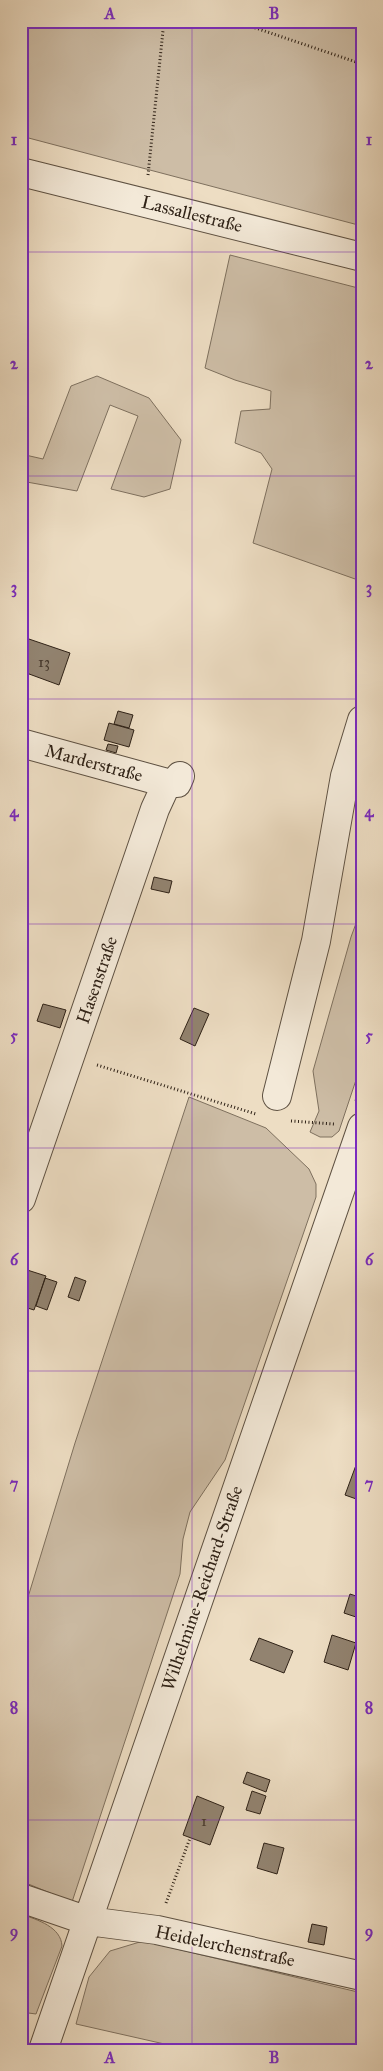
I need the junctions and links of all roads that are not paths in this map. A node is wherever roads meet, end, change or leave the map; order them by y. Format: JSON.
{"nodes":[{"id":1,"x":21,"y":172,"type":"edge"},
{"id":2,"x":362,"y":257,"type":"edge"},
{"id":3,"x":362,"y":720,"type":"edge"},
{"id":4,"x":21,"y":743,"type":"edge"},
{"id":5,"x":175,"y":778,"type":"joint"},
{"id":6,"x":268,"y":1106,"type":"road end"},
{"id":7,"x":350,"y":1126,"type":"edge"},
{"id":8,"x":21,"y":1198,"type":"edge"},
{"id":9,"x":21,"y":1898,"type":"edge"},
{"id":10,"x":88,"y":1921,"type":"junction"},
{"id":11,"x":362,"y":1976,"type":"edge"},
{"id":12,"x":43,"y":2050,"type":"edge"}],
"edges":[{"from":1,"to":2,"type":"street","name":"Lassallestraße"},
{"from":3,"to":6,"type":"street"},
{"from":4,"to":5,"type":"street","name":"Marderstraße"},
{"from":5,"to":8,"type":"street","name":"Hasenstraße"},
{"from":7,"to":10,"type":"street","name":"Wilhelmine-Reichard-Straße"},
{"from":9,"to":10,"type":"street","name":"Heidelerchenstraße"},
{"from":10,"to":11,"type":"street","name":"Heidelerchenstraße"},
{"from":10,"to":12,"type":"street","name":"Wilhelmine-Reichard-Straße"}]}
